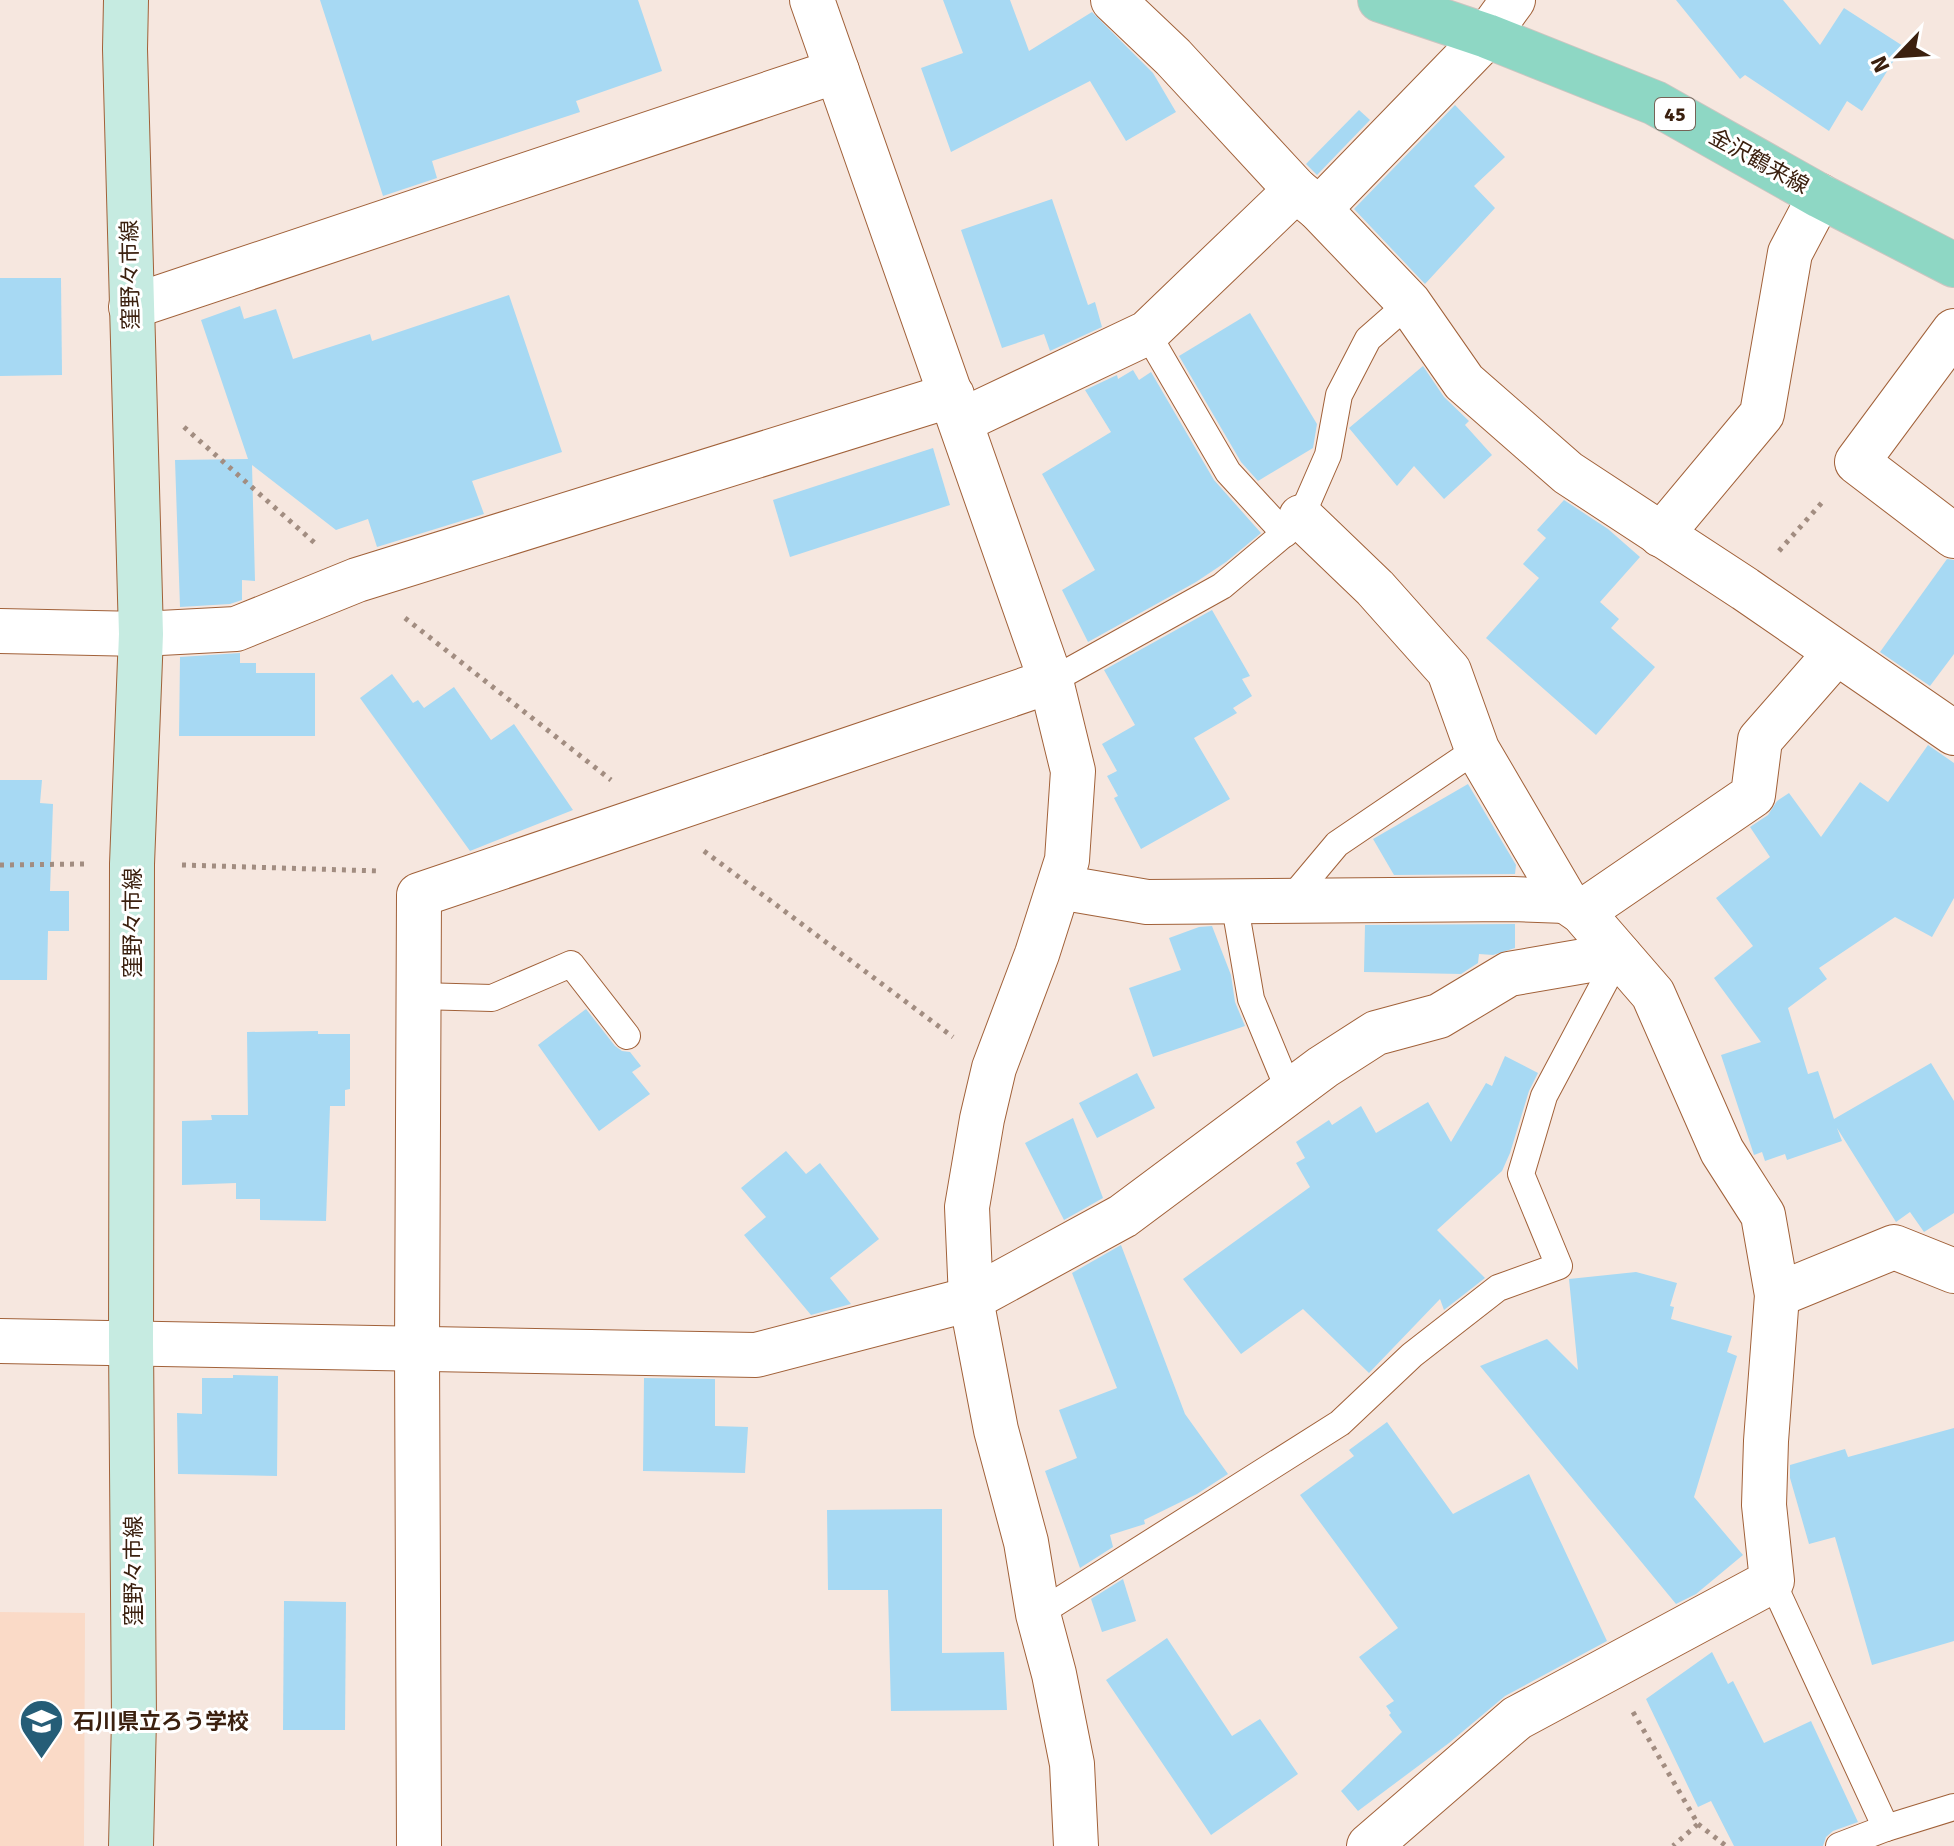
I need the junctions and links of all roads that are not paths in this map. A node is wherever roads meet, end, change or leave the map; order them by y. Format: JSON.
{"nodes":[{"id":1,"x":126,"y":0,"type":"edge"},
{"id":2,"x":812,"y":0,"type":"edge"},
{"id":3,"x":1113,"y":0,"type":"edge"},
{"id":4,"x":1380,"y":0,"type":"edge"},
{"id":5,"x":1513,"y":0,"type":"edge"},
{"id":6,"x":1482,"y":23,"type":"edge"},
{"id":7,"x":837,"y":71,"type":"junction"},
{"id":8,"x":1820,"y":196,"type":"junction"},
{"id":9,"x":1307,"y":200,"type":"junction"},
{"id":10,"x":1954,"y":265,"type":"edge"},
{"id":11,"x":1409,"y":303,"type":"junction"},
{"id":12,"x":131,"y":307,"type":"junction"},
{"id":13,"x":1954,"y":331,"type":"edge"},
{"id":14,"x":1147,"y":333,"type":"junction"},
{"id":15,"x":956,"y":408,"type":"junction"},
{"id":16,"x":1293,"y":525,"type":"junction"},
{"id":17,"x":1661,"y":535,"type":"junction"},
{"id":18,"x":1954,"y":536,"type":"edge"},
{"id":19,"x":0,"y":631,"type":"edge"},
{"id":20,"x":141,"y":634,"type":"junction"},
{"id":21,"x":1836,"y":653,"type":"junction"},
{"id":22,"x":1051,"y":681,"type":"junction"},
{"id":23,"x":1954,"y":733,"type":"edge"},
{"id":24,"x":1477,"y":749,"type":"junction"},
{"id":25,"x":1059,"y":887,"type":"junction"},
{"id":26,"x":1290,"y":900,"type":"junction"},
{"id":27,"x":1234,"y":901,"type":"junction"},
{"id":28,"x":1574,"y":906,"type":"junction"},
{"id":29,"x":1619,"y":955,"type":"junction"},
{"id":30,"x":419,"y":996,"type":"junction"},
{"id":31,"x":627,"y":1036,"type":"dead end"},
{"id":32,"x":1290,"y":1093,"type":"junction"},
{"id":33,"x":1954,"y":1271,"type":"edge"},
{"id":34,"x":1777,"y":1295,"type":"junction"},
{"id":35,"x":971,"y":1299,"type":"junction"},
{"id":36,"x":0,"y":1341,"type":"edge"},
{"id":37,"x":131,"y":1342,"type":"junction"},
{"id":38,"x":417,"y":1350,"type":"junction"},
{"id":39,"x":1772,"y":1581,"type":"junction"},
{"id":40,"x":1038,"y":1614,"type":"junction"},
{"id":41,"x":1954,"y":1807,"type":"edge"},
{"id":42,"x":1886,"y":1828,"type":"junction"},
{"id":43,"x":131,"y":1846,"type":"edge"},
{"id":44,"x":419,"y":1846,"type":"edge"},
{"id":45,"x":1076,"y":1846,"type":"edge"},
{"id":46,"x":1369,"y":1846,"type":"edge"},
{"id":47,"x":1839,"y":1846,"type":"edge"}],
"edges":[{"from":1,"to":12,"type":"main road","name":"窪野々市線"},
{"from":2,"to":7,"type":"street"},
{"from":3,"to":9,"type":"street"},
{"from":4,"to":6,"type":"main road","name":"金沢鶴来線","number":"45"},
{"from":5,"to":6,"type":"street"},
{"from":6,"to":8,"type":"main road","name":"金沢鶴来線","number":"45"},
{"from":6,"to":9,"type":"street"},
{"from":7,"to":12,"type":"street"},
{"from":7,"to":15,"type":"street"},
{"from":8,"to":10,"type":"main road","name":"金沢鶴来線","number":"45"},
{"from":8,"to":17,"type":"street"},
{"from":9,"to":11,"type":"street"},
{"from":9,"to":14,"type":"street"},
{"from":11,"to":16,"type":"lane"},
{"from":11,"to":17,"type":"street"},
{"from":12,"to":20,"type":"main road","name":"窪野々市線"},
{"from":13,"to":18,"type":"street"},
{"from":14,"to":15,"type":"street"},
{"from":14,"to":16,"type":"lane"},
{"from":15,"to":20,"type":"street"},
{"from":15,"to":22,"type":"street"},
{"from":16,"to":22,"type":"lane"},
{"from":16,"to":24,"type":"street"},
{"from":17,"to":21,"type":"street"},
{"from":19,"to":20,"type":"street"},
{"from":20,"to":37,"type":"main road","name":"窪野々市線"},
{"from":21,"to":23,"type":"street"},
{"from":21,"to":28,"type":"street"},
{"from":22,"to":25,"type":"street"},
{"from":22,"to":30,"type":"street"},
{"from":24,"to":26,"type":"lane"},
{"from":24,"to":28,"type":"street"},
{"from":25,"to":27,"type":"street"},
{"from":25,"to":35,"type":"street"},
{"from":26,"to":27,"type":"street"},
{"from":26,"to":28,"type":"street"},
{"from":27,"to":32,"type":"lane"},
{"from":28,"to":29,"type":"street"},
{"from":29,"to":32,"type":"street"},
{"from":29,"to":34,"type":"street"},
{"from":29,"to":40,"type":"lane"},
{"from":30,"to":31,"type":"lane"},
{"from":30,"to":38,"type":"street"},
{"from":32,"to":35,"type":"street"},
{"from":33,"to":34,"type":"street"},
{"from":34,"to":39,"type":"street"},
{"from":35,"to":38,"type":"street"},
{"from":35,"to":40,"type":"street"},
{"from":36,"to":37,"type":"street"},
{"from":37,"to":38,"type":"street"},
{"from":37,"to":43,"type":"main road","name":"窪野々市線"},
{"from":38,"to":44,"type":"street"},
{"from":39,"to":42,"type":"lane"},
{"from":39,"to":46,"type":"street"},
{"from":40,"to":45,"type":"street"},
{"from":41,"to":42,"type":"lane"},
{"from":42,"to":47,"type":"lane"}]}
